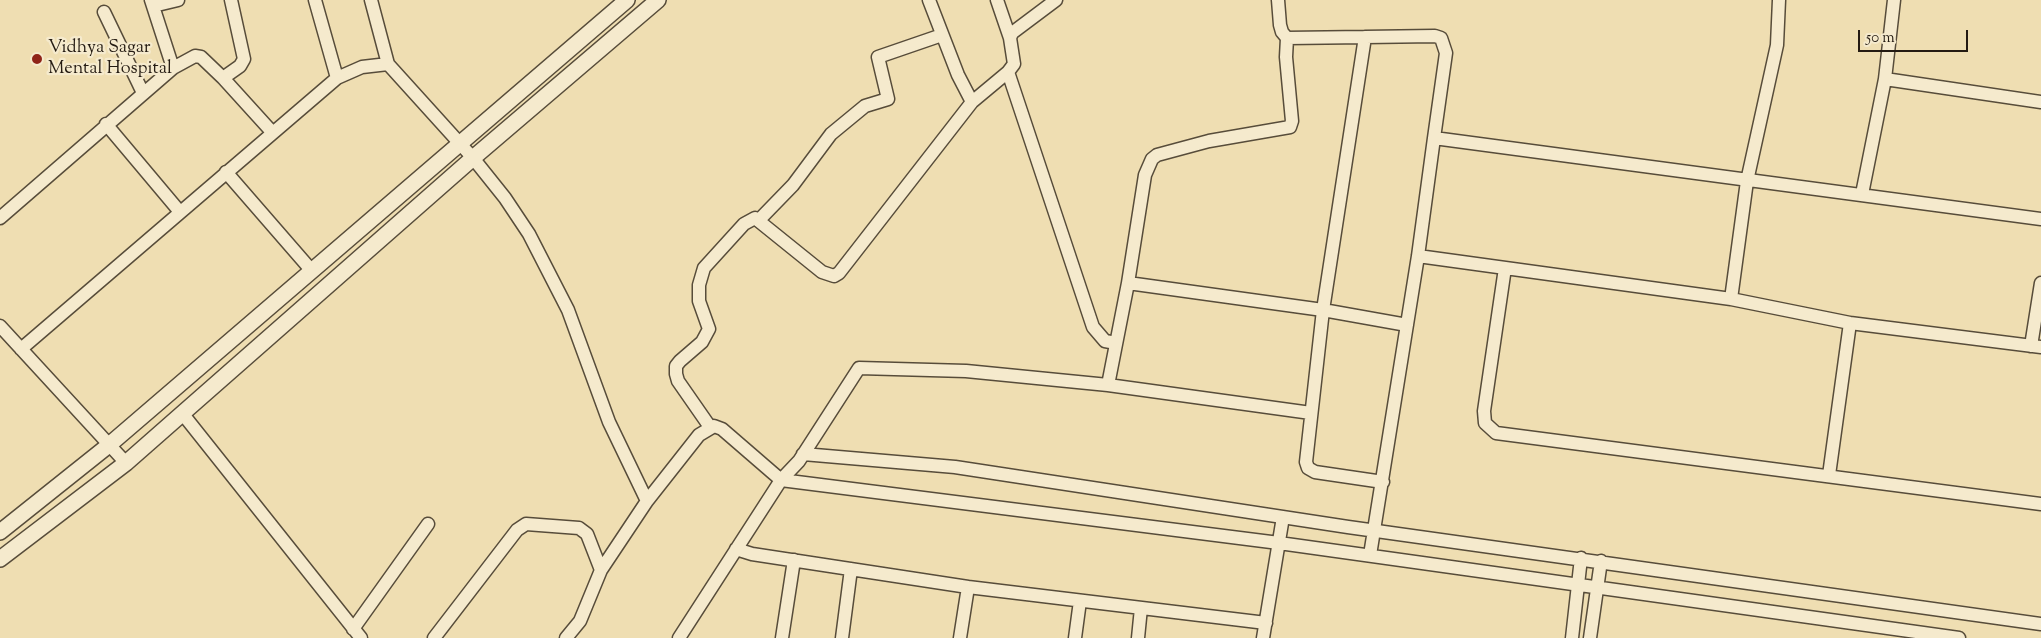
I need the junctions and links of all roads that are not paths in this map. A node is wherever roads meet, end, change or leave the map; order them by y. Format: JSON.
{"nodes":[{"id":1,"x":178,"y":0,"type":"edge"},
{"id":2,"x":231,"y":0,"type":"edge"},
{"id":3,"x":315,"y":0,"type":"edge"},
{"id":4,"x":371,"y":0,"type":"edge"},
{"id":5,"x":627,"y":0,"type":"edge"},
{"id":6,"x":658,"y":0,"type":"edge"},
{"id":7,"x":929,"y":0,"type":"edge"},
{"id":8,"x":997,"y":0,"type":"edge"},
{"id":9,"x":1056,"y":0,"type":"edge"},
{"id":10,"x":1278,"y":0,"type":"edge"},
{"id":11,"x":1779,"y":0,"type":"edge"},
{"id":12,"x":1894,"y":0,"type":"edge"},
{"id":13,"x":152,"y":3,"type":"edge"},
{"id":14,"x":643,"y":6,"type":"edge"},
{"id":15,"x":104,"y":12,"type":"dead end"},
{"id":16,"x":942,"y":35,"type":"junction"},
{"id":17,"x":1366,"y":37,"type":"junction"},
{"id":18,"x":1010,"y":38,"type":"junction"},
{"id":19,"x":1287,"y":38,"type":"junction"},
{"id":20,"x":388,"y":64,"type":"junction"},
{"id":21,"x":173,"y":68,"type":"junction"},
{"id":22,"x":1008,"y":72,"type":"junction"},
{"id":23,"x":222,"y":78,"type":"junction"},
{"id":24,"x":337,"y":78,"type":"junction"},
{"id":25,"x":1885,"y":79,"type":"junction"},
{"id":26,"x":144,"y":93,"type":"junction"},
{"id":27,"x":972,"y":102,"type":"junction"},
{"id":28,"x":2041,"y":102,"type":"edge"},
{"id":29,"x":106,"y":124,"type":"junction"},
{"id":30,"x":272,"y":132,"type":"junction"},
{"id":31,"x":1434,"y":138,"type":"junction"},
{"id":32,"x":460,"y":143,"type":"junction"},
{"id":33,"x":473,"y":158,"type":"junction"},
{"id":34,"x":226,"y":172,"type":"junction"},
{"id":35,"x":1747,"y":181,"type":"junction"},
{"id":36,"x":1862,"y":194,"type":"junction"},
{"id":37,"x":180,"y":212,"type":"junction"},
{"id":38,"x":0,"y":218,"type":"edge"},
{"id":39,"x":2041,"y":219,"type":"edge"},
{"id":40,"x":759,"y":220,"type":"junction"},
{"id":41,"x":1418,"y":256,"type":"junction"},
{"id":42,"x":1505,"y":268,"type":"junction"},
{"id":43,"x":312,"y":271,"type":"junction"},
{"id":44,"x":1128,"y":283,"type":"junction"},
{"id":45,"x":2041,"y":283,"type":"edge"},
{"id":46,"x":1731,"y":299,"type":"junction"},
{"id":47,"x":1324,"y":310,"type":"junction"},
{"id":48,"x":1850,"y":323,"type":"junction"},
{"id":49,"x":0,"y":326,"type":"edge"},
{"id":50,"x":1408,"y":326,"type":"junction"},
{"id":51,"x":1116,"y":343,"type":"junction"},
{"id":52,"x":2036,"y":347,"type":"edge"},
{"id":53,"x":21,"y":349,"type":"junction"},
{"id":54,"x":1108,"y":385,"type":"junction"},
{"id":55,"x":182,"y":412,"type":"junction"},
{"id":56,"x":1311,"y":413,"type":"junction"},
{"id":57,"x":710,"y":427,"type":"junction"},
{"id":58,"x":110,"y":445,"type":"junction"},
{"id":59,"x":803,"y":454,"type":"junction"},
{"id":60,"x":126,"y":463,"type":"junction"},
{"id":61,"x":1829,"y":475,"type":"junction"},
{"id":62,"x":781,"y":480,"type":"junction"},
{"id":63,"x":1383,"y":482,"type":"junction"},
{"id":64,"x":647,"y":501,"type":"junction"},
{"id":65,"x":2041,"y":504,"type":"edge"},
{"id":66,"x":1283,"y":517,"type":"junction"},
{"id":67,"x":428,"y":524,"type":"dead end"},
{"id":68,"x":1375,"y":529,"type":"junction"},
{"id":69,"x":0,"y":532,"type":"edge"},
{"id":70,"x":1279,"y":543,"type":"junction"},
{"id":71,"x":736,"y":549,"type":"junction"},
{"id":72,"x":1370,"y":556,"type":"junction"},
{"id":73,"x":1581,"y":558,"type":"junction"},
{"id":74,"x":0,"y":559,"type":"edge"},
{"id":75,"x":794,"y":560,"type":"junction"},
{"id":76,"x":1602,"y":561,"type":"junction"},
{"id":77,"x":851,"y":569,"type":"junction"},
{"id":78,"x":601,"y":570,"type":"junction"},
{"id":79,"x":1579,"y":585,"type":"junction"},
{"id":80,"x":1597,"y":587,"type":"junction"},
{"id":81,"x":968,"y":588,"type":"junction"},
{"id":82,"x":1080,"y":601,"type":"junction"},
{"id":83,"x":1141,"y":608,"type":"junction"},
{"id":84,"x":694,"y":618,"type":"junction"},
{"id":85,"x":1266,"y":623,"type":"junction"},
{"id":86,"x":2041,"y":624,"type":"edge"},
{"id":87,"x":357,"y":633,"type":"edge"},
{"id":88,"x":434,"y":638,"type":"edge"},
{"id":89,"x":566,"y":638,"type":"edge"},
{"id":90,"x":679,"y":638,"type":"edge"},
{"id":91,"x":690,"y":638,"type":"edge"},
{"id":92,"x":782,"y":638,"type":"edge"},
{"id":93,"x":842,"y":638,"type":"edge"},
{"id":94,"x":960,"y":638,"type":"edge"},
{"id":95,"x":1075,"y":638,"type":"edge"},
{"id":96,"x":1138,"y":638,"type":"edge"},
{"id":97,"x":1263,"y":638,"type":"edge"},
{"id":98,"x":1572,"y":638,"type":"edge"},
{"id":99,"x":1590,"y":638,"type":"edge"},
{"id":100,"x":1959,"y":638,"type":"edge"}],
"edges":[{"from":1,"to":13,"type":"street"},
{"from":2,"to":23,"type":"street"},
{"from":3,"to":24,"type":"street"},
{"from":4,"to":20,"type":"street"},
{"from":5,"to":32,"type":"street"},
{"from":6,"to":14,"type":"street"},
{"from":7,"to":16,"type":"street"},
{"from":8,"to":18,"type":"street"},
{"from":9,"to":18,"type":"street"},
{"from":10,"to":19,"type":"street"},
{"from":11,"to":35,"type":"street"},
{"from":12,"to":25,"type":"street"},
{"from":13,"to":21,"type":"street"},
{"from":14,"to":33,"type":"street"},
{"from":15,"to":26,"type":"street"},
{"from":16,"to":27,"type":"street"},
{"from":16,"to":40,"type":"street"},
{"from":17,"to":19,"type":"street"},
{"from":17,"to":31,"type":"street"},
{"from":17,"to":47,"type":"street"},
{"from":18,"to":22,"type":"street"},
{"from":19,"to":44,"type":"street"},
{"from":20,"to":24,"type":"street"},
{"from":20,"to":32,"type":"street"},
{"from":21,"to":23,"type":"street"},
{"from":21,"to":26,"type":"street"},
{"from":22,"to":27,"type":"street"},
{"from":22,"to":51,"type":"street"},
{"from":23,"to":30,"type":"street"},
{"from":24,"to":30,"type":"street"},
{"from":25,"to":28,"type":"street"},
{"from":25,"to":36,"type":"street"},
{"from":26,"to":29,"type":"street"},
{"from":27,"to":40,"type":"street"},
{"from":29,"to":37,"type":"street"},
{"from":29,"to":38,"type":"street"},
{"from":30,"to":34,"type":"street"},
{"from":31,"to":35,"type":"street"},
{"from":31,"to":41,"type":"street"},
{"from":32,"to":33,"type":"street"},
{"from":32,"to":43,"type":"street"},
{"from":33,"to":55,"type":"street"},
{"from":33,"to":64,"type":"street"},
{"from":34,"to":37,"type":"street"},
{"from":34,"to":43,"type":"street"},
{"from":35,"to":36,"type":"street"},
{"from":35,"to":46,"type":"street"},
{"from":36,"to":39,"type":"street"},
{"from":37,"to":53,"type":"street"},
{"from":40,"to":57,"type":"street"},
{"from":41,"to":42,"type":"street"},
{"from":41,"to":50,"type":"street"},
{"from":42,"to":46,"type":"street"},
{"from":42,"to":61,"type":"street"},
{"from":43,"to":58,"type":"street"},
{"from":44,"to":47,"type":"street"},
{"from":44,"to":51,"type":"street"},
{"from":45,"to":52,"type":"street"},
{"from":46,"to":48,"type":"street"},
{"from":47,"to":50,"type":"street"},
{"from":47,"to":56,"type":"street"},
{"from":48,"to":52,"type":"street"},
{"from":48,"to":61,"type":"street"},
{"from":49,"to":53,"type":"street"},
{"from":50,"to":63,"type":"street"},
{"from":51,"to":54,"type":"street"},
{"from":53,"to":58,"type":"street"},
{"from":54,"to":56,"type":"street"},
{"from":54,"to":59,"type":"street"},
{"from":55,"to":60,"type":"street"},
{"from":55,"to":87,"type":"street"},
{"from":56,"to":63,"type":"street"},
{"from":57,"to":62,"type":"street"},
{"from":57,"to":64,"type":"street"},
{"from":58,"to":60,"type":"street"},
{"from":58,"to":69,"type":"street"},
{"from":59,"to":62,"type":"street"},
{"from":59,"to":66,"type":"street"},
{"from":60,"to":74,"type":"street"},
{"from":61,"to":65,"type":"street"},
{"from":62,"to":70,"type":"street"},
{"from":62,"to":71,"type":"street"},
{"from":63,"to":68,"type":"street"},
{"from":64,"to":78,"type":"street"},
{"from":66,"to":68,"type":"street"},
{"from":66,"to":70,"type":"street"},
{"from":67,"to":87,"type":"street"},
{"from":68,"to":72,"type":"street"},
{"from":68,"to":73,"type":"street"},
{"from":70,"to":72,"type":"street"},
{"from":70,"to":85,"type":"street"},
{"from":71,"to":75,"type":"street"},
{"from":71,"to":84,"type":"street"},
{"from":72,"to":79,"type":"street"},
{"from":73,"to":76,"type":"street"},
{"from":73,"to":79,"type":"street"},
{"from":75,"to":77,"type":"street"},
{"from":75,"to":92,"type":"street"},
{"from":76,"to":80,"type":"street"},
{"from":76,"to":86,"type":"street"},
{"from":77,"to":81,"type":"street"},
{"from":77,"to":93,"type":"street"},
{"from":78,"to":88,"type":"street"},
{"from":78,"to":89,"type":"street"},
{"from":79,"to":80,"type":"street"},
{"from":79,"to":98,"type":"street"},
{"from":80,"to":99,"type":"street"},
{"from":80,"to":100,"type":"street"},
{"from":81,"to":82,"type":"street"},
{"from":81,"to":94,"type":"street"},
{"from":82,"to":83,"type":"street"},
{"from":82,"to":95,"type":"street"},
{"from":83,"to":85,"type":"street"},
{"from":83,"to":96,"type":"street"},
{"from":84,"to":90,"type":"street"},
{"from":84,"to":91,"type":"street"},
{"from":85,"to":97,"type":"street"}]}
